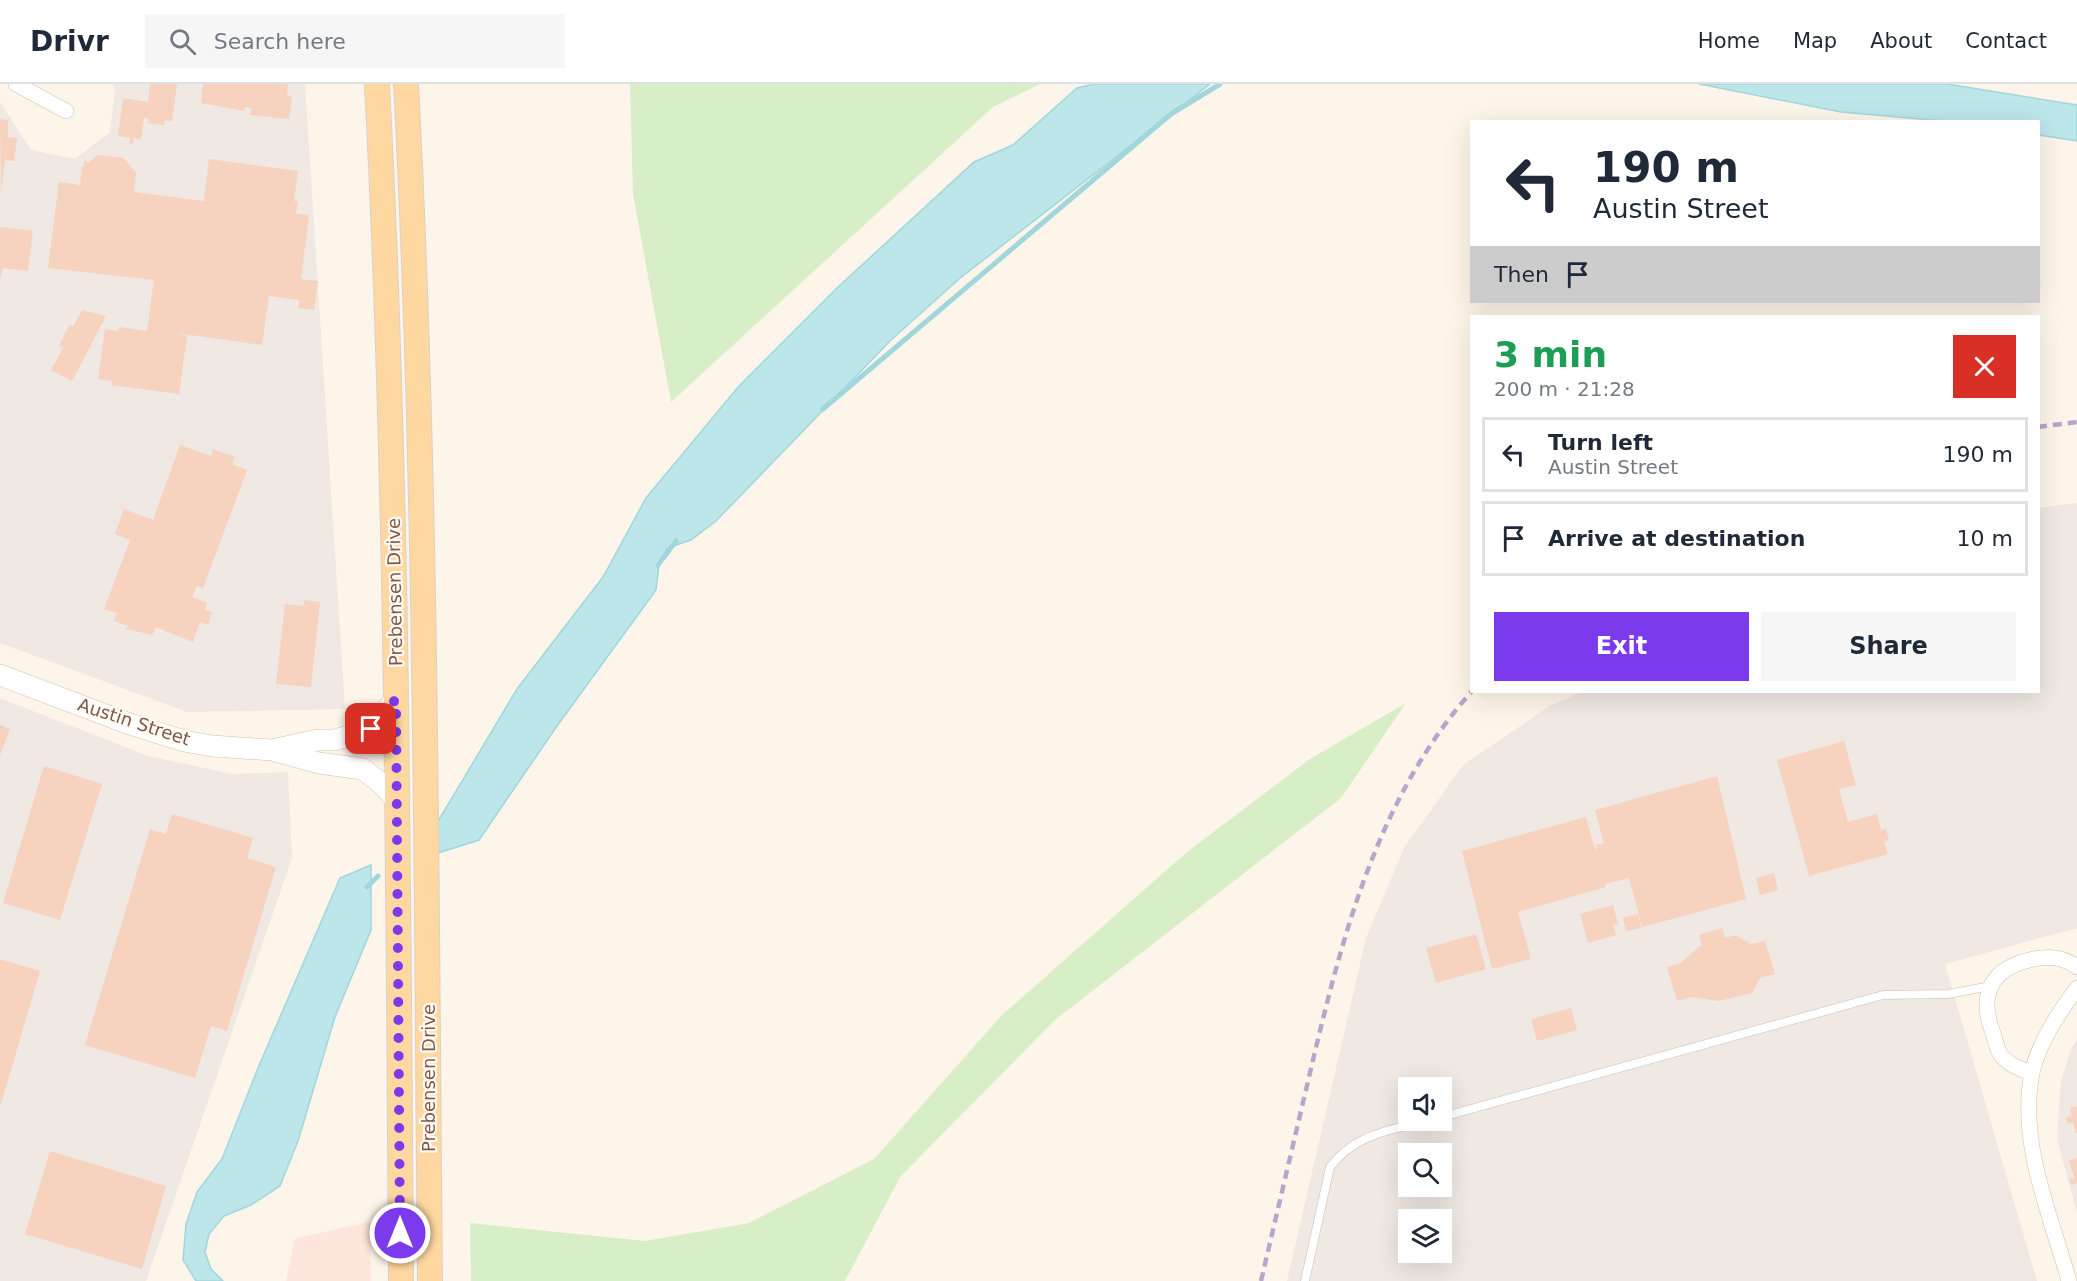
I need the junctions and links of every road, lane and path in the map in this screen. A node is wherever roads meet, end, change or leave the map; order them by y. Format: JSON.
{"nodes":[{"id":1,"x":16,"y":84,"type":"edge"},
{"id":2,"x":377,"y":84,"type":"edge"},
{"id":3,"x":406,"y":84,"type":"edge"},
{"id":4,"x":66,"y":111,"type":"dead end"},
{"id":5,"x":0,"y":675,"type":"edge"},
{"id":6,"x":396,"y":699,"type":"junction"},
{"id":7,"x":272,"y":750,"type":"junction"},
{"id":8,"x":398,"y":802,"type":"junction"},
{"id":9,"x":2077,"y":967,"type":"edge"},
{"id":10,"x":1991,"y":986,"type":"junction"},
{"id":11,"x":2077,"y":988,"type":"edge"},
{"id":12,"x":2032,"y":1073,"type":"junction"},
{"id":13,"x":1452,"y":1114,"type":"edge"},
{"id":14,"x":1398,"y":1129,"type":"edge"},
{"id":15,"x":401,"y":1281,"type":"edge"},
{"id":16,"x":430,"y":1281,"type":"edge"},
{"id":17,"x":1305,"y":1281,"type":"edge"},
{"id":18,"x":2069,"y":1281,"type":"edge"}],
"edges":[{"from":1,"to":4,"type":"street"},
{"from":2,"to":6,"type":"main road","name":"Prebensen Drive"},
{"from":3,"to":16,"type":"main road","name":"Prebensen Drive"},
{"from":5,"to":7,"type":"main road","name":"Austin Street"},
{"from":6,"to":7,"type":"main road","name":"Austin Street"},
{"from":6,"to":8,"type":"main road","name":"Prebensen Drive"},
{"from":7,"to":8,"type":"main road","name":"Austin Street"},
{"from":8,"to":15,"type":"main road","name":"Prebensen Drive"},
{"from":9,"to":10,"type":"street"},
{"from":10,"to":12,"type":"street"},
{"from":10,"to":13,"type":"lane"},
{"from":11,"to":12,"type":"street"},
{"from":12,"to":18,"type":"street"},
{"from":14,"to":17,"type":"lane"}]}
